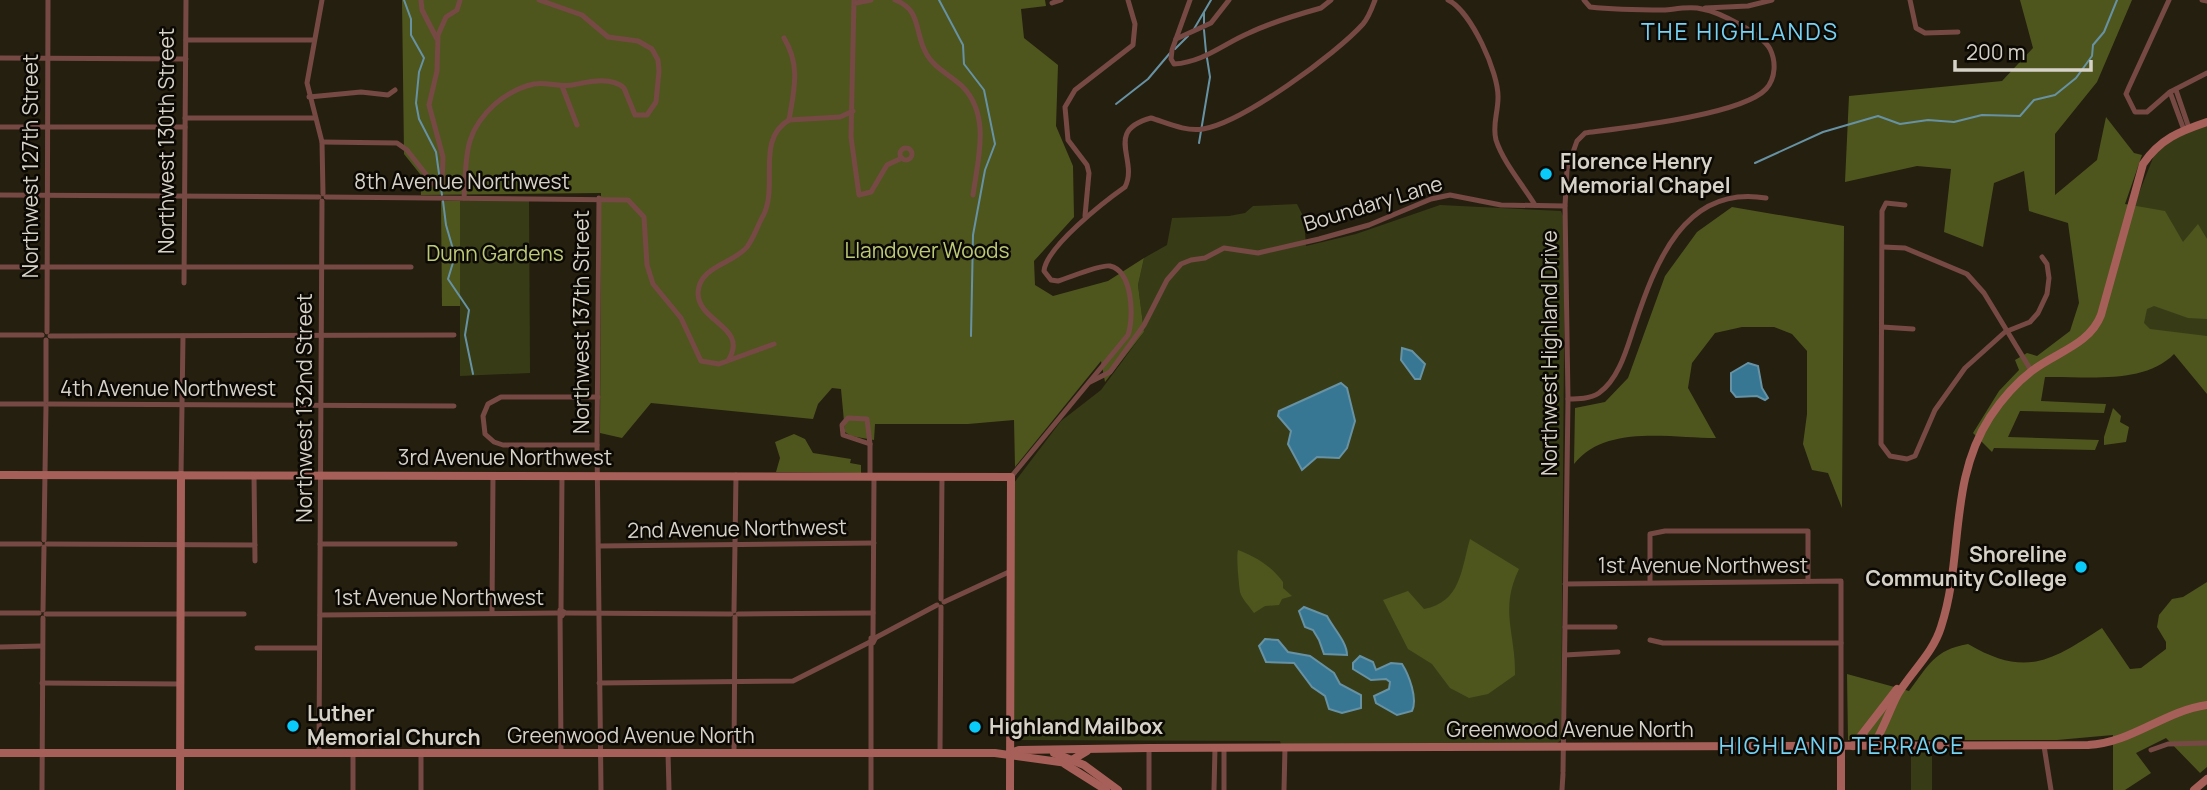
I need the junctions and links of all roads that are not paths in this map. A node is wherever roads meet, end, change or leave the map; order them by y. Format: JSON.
{"nodes":[{"id":1,"x":48,"y":0,"type":"edge"},
{"id":2,"x":186,"y":0,"type":"edge"},
{"id":3,"x":322,"y":0,"type":"edge"},
{"id":4,"x":421,"y":0,"type":"edge"},
{"id":5,"x":460,"y":0,"type":"edge"},
{"id":6,"x":539,"y":0,"type":"edge"},
{"id":7,"x":871,"y":0,"type":"edge"},
{"id":8,"x":895,"y":0,"type":"edge"},
{"id":9,"x":1061,"y":0,"type":"edge"},
{"id":10,"x":1128,"y":0,"type":"edge"},
{"id":11,"x":1190,"y":0,"type":"edge"},
{"id":12,"x":1229,"y":0,"type":"edge"},
{"id":13,"x":1331,"y":0,"type":"edge"},
{"id":14,"x":1376,"y":0,"type":"edge"},
{"id":15,"x":1448,"y":0,"type":"edge"},
{"id":16,"x":1584,"y":0,"type":"edge"},
{"id":17,"x":1772,"y":0,"type":"edge"},
{"id":18,"x":1910,"y":0,"type":"edge"},
{"id":19,"x":2169,"y":0,"type":"edge"},
{"id":20,"x":855,"y":1,"type":"edge"},
{"id":21,"x":1052,"y":4,"type":"dead end"},
{"id":22,"x":1702,"y":9,"type":"junction"},
{"id":23,"x":1958,"y":32,"type":"dead end"},
{"id":24,"x":784,"y":38,"type":"dead end"},
{"id":25,"x":1177,"y":39,"type":"junction"},
{"id":26,"x":186,"y":40,"type":"junction"},
{"id":27,"x":314,"y":40,"type":"junction"},
{"id":28,"x":437,"y":40,"type":"junction"},
{"id":29,"x":0,"y":58,"type":"edge"},
{"id":30,"x":48,"y":58,"type":"junction"},
{"id":31,"x":186,"y":59,"type":"junction"},
{"id":32,"x":2207,"y":73,"type":"edge"},
{"id":33,"x":562,"y":86,"type":"junction"},
{"id":34,"x":395,"y":90,"type":"dead end"},
{"id":35,"x":2173,"y":91,"type":"junction"},
{"id":36,"x":309,"y":97,"type":"junction"},
{"id":37,"x":853,"y":111,"type":"junction"},
{"id":38,"x":185,"y":118,"type":"junction"},
{"id":39,"x":315,"y":118,"type":"junction"},
{"id":40,"x":789,"y":120,"type":"junction"},
{"id":41,"x":2207,"y":122,"type":"edge"},
{"id":42,"x":578,"y":125,"type":"dead end"},
{"id":43,"x":47,"y":126,"type":"junction"},
{"id":44,"x":0,"y":127,"type":"edge"},
{"id":45,"x":185,"y":127,"type":"junction"},
{"id":46,"x":2186,"y":129,"type":"junction"},
{"id":47,"x":322,"y":142,"type":"junction"},
{"id":48,"x":902,"y":158,"type":"dead end"},
{"id":49,"x":0,"y":195,"type":"edge"},
{"id":50,"x":47,"y":195,"type":"junction"},
{"id":51,"x":973,"y":195,"type":"dead end"},
{"id":52,"x":185,"y":197,"type":"junction"},
{"id":53,"x":322,"y":197,"type":"junction"},
{"id":54,"x":462,"y":198,"type":"junction"},
{"id":55,"x":599,"y":198,"type":"junction"},
{"id":56,"x":1766,"y":198,"type":"dead end"},
{"id":57,"x":1535,"y":205,"type":"junction"},
{"id":58,"x":1905,"y":205,"type":"dead end"},
{"id":59,"x":1565,"y":206,"type":"junction"},
{"id":60,"x":1085,"y":216,"type":"junction"},
{"id":61,"x":1883,"y":247,"type":"junction"},
{"id":62,"x":2042,"y":257,"type":"dead end"},
{"id":63,"x":322,"y":266,"type":"junction"},
{"id":64,"x":0,"y":267,"type":"edge"},
{"id":65,"x":47,"y":267,"type":"junction"},
{"id":66,"x":184,"y":267,"type":"junction"},
{"id":67,"x":411,"y":267,"type":"dead end"},
{"id":68,"x":184,"y":283,"type":"dead end"},
{"id":69,"x":1882,"y":327,"type":"junction"},
{"id":70,"x":1913,"y":329,"type":"dead end"},
{"id":71,"x":2006,"y":332,"type":"junction"},
{"id":72,"x":0,"y":335,"type":"edge"},
{"id":73,"x":454,"y":335,"type":"dead end"},
{"id":74,"x":46,"y":336,"type":"junction"},
{"id":75,"x":183,"y":336,"type":"junction"},
{"id":76,"x":321,"y":337,"type":"junction"},
{"id":77,"x":775,"y":344,"type":"dead end"},
{"id":78,"x":729,"y":359,"type":"junction"},
{"id":79,"x":2032,"y":372,"type":"junction"},
{"id":80,"x":1087,"y":383,"type":"junction"},
{"id":81,"x":598,"y":397,"type":"junction"},
{"id":82,"x":1568,"y":399,"type":"junction"},
{"id":83,"x":0,"y":404,"type":"edge"},
{"id":84,"x":46,"y":404,"type":"junction"},
{"id":85,"x":181,"y":405,"type":"junction"},
{"id":86,"x":321,"y":405,"type":"junction"},
{"id":87,"x":454,"y":406,"type":"dead end"},
{"id":88,"x":870,"y":444,"type":"junction"},
{"id":89,"x":597,"y":445,"type":"junction"},
{"id":90,"x":0,"y":475,"type":"edge"},
{"id":91,"x":45,"y":475,"type":"junction"},
{"id":92,"x":181,"y":475,"type":"junction"},
{"id":93,"x":254,"y":475,"type":"junction"},
{"id":94,"x":320,"y":475,"type":"junction"},
{"id":95,"x":493,"y":475,"type":"junction"},
{"id":96,"x":562,"y":475,"type":"junction"},
{"id":97,"x":599,"y":475,"type":"junction"},
{"id":98,"x":736,"y":475,"type":"junction"},
{"id":99,"x":872,"y":476,"type":"junction"},
{"id":100,"x":942,"y":476,"type":"junction"},
{"id":101,"x":1011,"y":477,"type":"junction"},
{"id":102,"x":874,"y":543,"type":"junction"},
{"id":103,"x":0,"y":544,"type":"edge"},
{"id":104,"x":44,"y":544,"type":"junction"},
{"id":105,"x":320,"y":544,"type":"junction"},
{"id":106,"x":455,"y":544,"type":"dead end"},
{"id":107,"x":735,"y":544,"type":"junction"},
{"id":108,"x":181,"y":545,"type":"junction"},
{"id":109,"x":255,"y":545,"type":"junction"},
{"id":110,"x":600,"y":546,"type":"junction"},
{"id":111,"x":255,"y":561,"type":"dead end"},
{"id":112,"x":1011,"y":571,"type":"junction"},
{"id":113,"x":1808,"y":581,"type":"junction"},
{"id":114,"x":1650,"y":582,"type":"junction"},
{"id":115,"x":1565,"y":584,"type":"junction"},
{"id":116,"x":940,"y":603,"type":"junction"},
{"id":117,"x":0,"y":613,"type":"edge"},
{"id":118,"x":492,"y":613,"type":"junction"},
{"id":119,"x":561,"y":613,"type":"junction"},
{"id":120,"x":600,"y":613,"type":"junction"},
{"id":121,"x":873,"y":613,"type":"junction"},
{"id":122,"x":43,"y":614,"type":"junction"},
{"id":123,"x":180,"y":614,"type":"junction"},
{"id":124,"x":244,"y":614,"type":"dead end"},
{"id":125,"x":735,"y":614,"type":"junction"},
{"id":126,"x":320,"y":615,"type":"junction"},
{"id":127,"x":1565,"y":627,"type":"junction"},
{"id":128,"x":1615,"y":627,"type":"dead end"},
{"id":129,"x":873,"y":640,"type":"junction"},
{"id":130,"x":1650,"y":640,"type":"dead end"},
{"id":131,"x":1841,"y":643,"type":"junction"},
{"id":132,"x":0,"y":647,"type":"edge"},
{"id":133,"x":42,"y":647,"type":"junction"},
{"id":134,"x":257,"y":648,"type":"dead end"},
{"id":135,"x":319,"y":648,"type":"junction"},
{"id":136,"x":1618,"y":652,"type":"dead end"},
{"id":137,"x":1928,"y":653,"type":"junction"},
{"id":138,"x":1565,"y":654,"type":"junction"},
{"id":139,"x":42,"y":683,"type":"junction"},
{"id":140,"x":599,"y":683,"type":"junction"},
{"id":141,"x":734,"y":683,"type":"junction"},
{"id":142,"x":181,"y":684,"type":"junction"},
{"id":143,"x":2207,"y":705,"type":"edge"},
{"id":144,"x":1867,"y":725,"type":"junction"},
{"id":145,"x":2207,"y":743,"type":"edge"},
{"id":146,"x":1841,"y":746,"type":"junction"},
{"id":147,"x":1853,"y":746,"type":"junction"},
{"id":148,"x":1870,"y":746,"type":"junction"},
{"id":149,"x":2044,"y":746,"type":"junction"},
{"id":150,"x":1284,"y":747,"type":"junction"},
{"id":151,"x":1150,"y":748,"type":"junction"},
{"id":152,"x":1220,"y":748,"type":"junction"},
{"id":153,"x":1093,"y":749,"type":"junction"},
{"id":154,"x":1563,"y":749,"type":"junction"},
{"id":155,"x":2151,"y":750,"type":"dead end"},
{"id":156,"x":1047,"y":751,"type":"junction"},
{"id":157,"x":940,"y":752,"type":"junction"},
{"id":158,"x":0,"y":753,"type":"edge"},
{"id":159,"x":42,"y":753,"type":"junction"},
{"id":160,"x":181,"y":753,"type":"junction"},
{"id":161,"x":319,"y":753,"type":"junction"},
{"id":162,"x":353,"y":753,"type":"junction"},
{"id":163,"x":421,"y":753,"type":"junction"},
{"id":164,"x":561,"y":753,"type":"junction"},
{"id":165,"x":598,"y":753,"type":"junction"},
{"id":166,"x":668,"y":753,"type":"junction"},
{"id":167,"x":734,"y":753,"type":"junction"},
{"id":168,"x":871,"y":753,"type":"junction"},
{"id":169,"x":1010,"y":753,"type":"junction"},
{"id":170,"x":1074,"y":760,"type":"junction"},
{"id":171,"x":1062,"y":762,"type":"junction"},
{"id":172,"x":1214,"y":768,"type":"junction"},
{"id":173,"x":1224,"y":768,"type":"junction"},
{"id":174,"x":2207,"y":779,"type":"edge"},
{"id":175,"x":42,"y":790,"type":"edge"},
{"id":176,"x":180,"y":790,"type":"edge"},
{"id":177,"x":354,"y":790,"type":"edge"},
{"id":178,"x":421,"y":790,"type":"edge"},
{"id":179,"x":601,"y":790,"type":"edge"},
{"id":180,"x":669,"y":790,"type":"edge"},
{"id":181,"x":871,"y":790,"type":"edge"},
{"id":182,"x":1010,"y":790,"type":"edge"},
{"id":183,"x":1105,"y":790,"type":"edge"},
{"id":184,"x":1118,"y":790,"type":"edge"},
{"id":185,"x":1149,"y":790,"type":"edge"},
{"id":186,"x":1214,"y":790,"type":"edge"},
{"id":187,"x":1224,"y":790,"type":"edge"},
{"id":188,"x":1284,"y":790,"type":"edge"},
{"id":189,"x":1562,"y":790,"type":"edge"},
{"id":190,"x":1842,"y":790,"type":"edge"},
{"id":191,"x":2051,"y":790,"type":"edge"},
{"id":192,"x":2194,"y":790,"type":"edge"}],
"edges":[{"from":1,"to":30,"type":"street","name":"Northwest 127th Street"},
{"from":2,"to":26,"type":"street","name":"Northwest 130th Street"},
{"from":3,"to":27,"type":"street","name":"Northwest 132nd Street"},
{"from":4,"to":28,"type":"street"},
{"from":5,"to":28,"type":"street"},
{"from":6,"to":33,"type":"street"},
{"from":7,"to":20,"type":"street"},
{"from":8,"to":51,"type":"street"},
{"from":9,"to":21,"type":"street"},
{"from":10,"to":60,"type":"street"},
{"from":11,"to":25,"type":"street"},
{"from":12,"to":25,"type":"street"},
{"from":13,"to":25,"type":"street"},
{"from":14,"to":60,"type":"street"},
{"from":15,"to":57,"type":"street"},
{"from":16,"to":22,"type":"street","name":"Northwest Highland Drive"},
{"from":17,"to":22,"type":"street"},
{"from":18,"to":23,"type":"street"},
{"from":19,"to":35,"type":"street"},
{"from":20,"to":37,"type":"street"},
{"from":22,"to":59,"type":"street","name":"Northwest Highland Drive"},
{"from":24,"to":40,"type":"street"},
{"from":26,"to":27,"type":"street"},
{"from":26,"to":31,"type":"street","name":"Northwest 130th Street"},
{"from":27,"to":36,"type":"street","name":"Northwest 132nd Street"},
{"from":28,"to":47,"type":"street"},
{"from":29,"to":30,"type":"street"},
{"from":30,"to":31,"type":"street"},
{"from":30,"to":43,"type":"street","name":"Northwest 127th Street"},
{"from":31,"to":38,"type":"street","name":"Northwest 130th Street"},
{"from":32,"to":35,"type":"street"},
{"from":33,"to":42,"type":"street"},
{"from":33,"to":54,"type":"street"},
{"from":34,"to":36,"type":"street"},
{"from":35,"to":46,"type":"street"},
{"from":36,"to":39,"type":"street","name":"Northwest 132nd Street"},
{"from":37,"to":40,"type":"street"},
{"from":37,"to":48,"type":"street"},
{"from":38,"to":39,"type":"street"},
{"from":38,"to":45,"type":"street","name":"Northwest 130th Street"},
{"from":39,"to":47,"type":"street","name":"Northwest 132nd Street"},
{"from":40,"to":78,"type":"street"},
{"from":41,"to":46,"type":"street"},
{"from":43,"to":44,"type":"street"},
{"from":43,"to":45,"type":"street"},
{"from":43,"to":50,"type":"street","name":"Northwest 127th Street"},
{"from":45,"to":52,"type":"street","name":"Northwest 130th Street"},
{"from":46,"to":79,"type":"street"},
{"from":47,"to":53,"type":"street","name":"Northwest 132nd Street"},
{"from":49,"to":50,"type":"street","name":"8th Avenue Northwest"},
{"from":50,"to":52,"type":"street","name":"8th Avenue Northwest"},
{"from":50,"to":65,"type":"street","name":"Northwest 127th Street"},
{"from":52,"to":53,"type":"street","name":"8th Avenue Northwest"},
{"from":52,"to":66,"type":"street","name":"Northwest 130th Street"},
{"from":53,"to":54,"type":"street","name":"8th Avenue Northwest"},
{"from":53,"to":63,"type":"street","name":"Northwest 132nd Street"},
{"from":54,"to":55,"type":"street","name":"8th Avenue Northwest"},
{"from":55,"to":78,"type":"street","name":"8th Avenue Northwest"},
{"from":55,"to":81,"type":"street","name":"Northwest 137th Street"},
{"from":56,"to":82,"type":"street"},
{"from":57,"to":59,"type":"street","name":"Boundary Lane"},
{"from":57,"to":80,"type":"street","name":"Boundary Lane"},
{"from":58,"to":61,"type":"street"},
{"from":59,"to":82,"type":"street","name":"Northwest Highland Drive"},
{"from":60,"to":80,"type":"street","name":"Boundary Lane"},
{"from":61,"to":69,"type":"street"},
{"from":61,"to":71,"type":"street"},
{"from":62,"to":71,"type":"street"},
{"from":63,"to":66,"type":"street"},
{"from":63,"to":67,"type":"street"},
{"from":63,"to":76,"type":"street","name":"Northwest 132nd Street"},
{"from":64,"to":65,"type":"street"},
{"from":65,"to":66,"type":"street"},
{"from":65,"to":74,"type":"street","name":"Northwest 127th Street"},
{"from":66,"to":68,"type":"street","name":"Northwest 130th Street"},
{"from":69,"to":70,"type":"street"},
{"from":69,"to":71,"type":"street"},
{"from":71,"to":79,"type":"street"},
{"from":72,"to":74,"type":"street"},
{"from":73,"to":76,"type":"street"},
{"from":74,"to":75,"type":"street"},
{"from":74,"to":84,"type":"street","name":"Northwest 127th Street"},
{"from":75,"to":76,"type":"street"},
{"from":75,"to":85,"type":"street"},
{"from":76,"to":86,"type":"street","name":"Northwest 132nd Street"},
{"from":77,"to":78,"type":"street"},
{"from":79,"to":137,"type":"street"},
{"from":80,"to":101,"type":"street","name":"Boundary Lane"},
{"from":81,"to":89,"type":"street","name":"Northwest 137th Street"},
{"from":81,"to":89,"type":"street"},
{"from":82,"to":115,"type":"street","name":"Northwest Highland Drive"},
{"from":83,"to":84,"type":"street","name":"4th Avenue Northwest"},
{"from":84,"to":85,"type":"street","name":"4th Avenue Northwest"},
{"from":84,"to":91,"type":"street","name":"Northwest 127th Street"},
{"from":85,"to":86,"type":"street","name":"4th Avenue Northwest"},
{"from":85,"to":92,"type":"street"},
{"from":86,"to":87,"type":"street","name":"4th Avenue Northwest"},
{"from":86,"to":94,"type":"street","name":"Northwest 132nd Street"},
{"from":88,"to":88,"type":"street"},
{"from":88,"to":99,"type":"street"},
{"from":89,"to":97,"type":"street","name":"Northwest 137th Street"},
{"from":90,"to":91,"type":"street","name":"3rd Avenue Northwest"},
{"from":91,"to":92,"type":"street","name":"3rd Avenue Northwest"},
{"from":91,"to":104,"type":"street","name":"Northwest 127th Street"},
{"from":92,"to":93,"type":"street","name":"3rd Avenue Northwest"},
{"from":92,"to":108,"type":"street"},
{"from":93,"to":94,"type":"street","name":"3rd Avenue Northwest"},
{"from":93,"to":109,"type":"street"},
{"from":94,"to":95,"type":"street","name":"3rd Avenue Northwest"},
{"from":94,"to":105,"type":"street","name":"Northwest 132nd Street"},
{"from":95,"to":96,"type":"street","name":"3rd Avenue Northwest"},
{"from":95,"to":118,"type":"street"},
{"from":96,"to":97,"type":"street","name":"3rd Avenue Northwest"},
{"from":96,"to":119,"type":"street"},
{"from":97,"to":98,"type":"street","name":"3rd Avenue Northwest"},
{"from":97,"to":110,"type":"street","name":"Northwest 137th Street"},
{"from":98,"to":99,"type":"street","name":"3rd Avenue Northwest"},
{"from":98,"to":107,"type":"street"},
{"from":99,"to":100,"type":"street","name":"3rd Avenue Northwest"},
{"from":99,"to":102,"type":"street"},
{"from":100,"to":101,"type":"street","name":"3rd Avenue Northwest"},
{"from":100,"to":116,"type":"street"},
{"from":101,"to":112,"type":"street"},
{"from":102,"to":107,"type":"street","name":"2nd Avenue Northwest"},
{"from":102,"to":121,"type":"street"},
{"from":103,"to":104,"type":"street"},
{"from":104,"to":108,"type":"street"},
{"from":104,"to":122,"type":"street","name":"Northwest 127th Street"},
{"from":105,"to":106,"type":"street"},
{"from":105,"to":126,"type":"street","name":"Northwest 132nd Street"},
{"from":107,"to":110,"type":"street","name":"2nd Avenue Northwest"},
{"from":107,"to":125,"type":"street"},
{"from":108,"to":109,"type":"street"},
{"from":108,"to":123,"type":"street"},
{"from":109,"to":111,"type":"street"},
{"from":110,"to":120,"type":"street","name":"Northwest 137th Street"},
{"from":112,"to":116,"type":"street"},
{"from":112,"to":169,"type":"street"},
{"from":113,"to":114,"type":"street","name":"1st Avenue Northwest"},
{"from":113,"to":114,"type":"street"},
{"from":113,"to":131,"type":"street","name":"1st Avenue Northwest"},
{"from":114,"to":115,"type":"street","name":"1st Avenue Northwest"},
{"from":115,"to":127,"type":"street","name":"Northwest Highland Drive"},
{"from":116,"to":129,"type":"street"},
{"from":116,"to":157,"type":"street"},
{"from":117,"to":122,"type":"street"},
{"from":118,"to":119,"type":"street","name":"1st Avenue Northwest"},
{"from":118,"to":126,"type":"street","name":"1st Avenue Northwest"},
{"from":119,"to":120,"type":"street","name":"1st Avenue Northwest"},
{"from":119,"to":164,"type":"street"},
{"from":120,"to":125,"type":"street","name":"1st Avenue Northwest"},
{"from":120,"to":140,"type":"street","name":"Northwest 137th Street"},
{"from":121,"to":125,"type":"street","name":"1st Avenue Northwest"},
{"from":121,"to":129,"type":"street"},
{"from":122,"to":123,"type":"street"},
{"from":122,"to":133,"type":"street","name":"Northwest 127th Street"},
{"from":123,"to":124,"type":"street"},
{"from":123,"to":142,"type":"street"},
{"from":125,"to":141,"type":"street"},
{"from":126,"to":135,"type":"street","name":"Northwest 132nd Street"},
{"from":127,"to":128,"type":"street"},
{"from":127,"to":138,"type":"street","name":"Northwest Highland Drive"},
{"from":129,"to":141,"type":"street"},
{"from":129,"to":168,"type":"street"},
{"from":130,"to":131,"type":"street"},
{"from":131,"to":146,"type":"street"},
{"from":132,"to":133,"type":"street"},
{"from":133,"to":139,"type":"street","name":"Northwest 127th Street"},
{"from":134,"to":135,"type":"street"},
{"from":135,"to":161,"type":"street","name":"Northwest 132nd Street"},
{"from":136,"to":138,"type":"street"},
{"from":137,"to":144,"type":"street"},
{"from":137,"to":148,"type":"street"},
{"from":138,"to":154,"type":"street","name":"Northwest Highland Drive"},
{"from":139,"to":142,"type":"street"},
{"from":139,"to":159,"type":"street","name":"Northwest 127th Street"},
{"from":140,"to":141,"type":"street"},
{"from":140,"to":165,"type":"street","name":"Northwest 137th Street"},
{"from":141,"to":167,"type":"street"},
{"from":142,"to":160,"type":"street"},
{"from":143,"to":149,"type":"street","name":"Greenwood Avenue North"},
{"from":144,"to":147,"type":"street"},
{"from":144,"to":148,"type":"street"},
{"from":145,"to":155,"type":"street"},
{"from":146,"to":147,"type":"street","name":"Greenwood Avenue North"},
{"from":146,"to":154,"type":"street","name":"Greenwood Avenue North"},
{"from":146,"to":190,"type":"street"},
{"from":147,"to":148,"type":"street","name":"Greenwood Avenue North"},
{"from":148,"to":149,"type":"street","name":"Greenwood Avenue North"},
{"from":149,"to":191,"type":"street"},
{"from":150,"to":152,"type":"street","name":"Greenwood Avenue North"},
{"from":150,"to":154,"type":"street","name":"Greenwood Avenue North"},
{"from":150,"to":188,"type":"street"},
{"from":151,"to":152,"type":"street","name":"Greenwood Avenue North"},
{"from":151,"to":153,"type":"street","name":"Greenwood Avenue North"},
{"from":151,"to":185,"type":"street"},
{"from":152,"to":172,"type":"street"},
{"from":152,"to":173,"type":"street"},
{"from":153,"to":156,"type":"street","name":"Greenwood Avenue North"},
{"from":153,"to":170,"type":"street","name":"Greenwood Avenue North"},
{"from":154,"to":189,"type":"street","name":"Northwest Highland Drive"},
{"from":156,"to":169,"type":"street","name":"Greenwood Avenue North"},
{"from":156,"to":170,"type":"street"},
{"from":157,"to":168,"type":"street","name":"Greenwood Avenue North"},
{"from":157,"to":169,"type":"street","name":"Greenwood Avenue North"},
{"from":158,"to":159,"type":"street","name":"Greenwood Avenue North"},
{"from":159,"to":160,"type":"street","name":"Greenwood Avenue North"},
{"from":159,"to":175,"type":"street","name":"Northwest 127th Street"},
{"from":160,"to":161,"type":"street","name":"Greenwood Avenue North"},
{"from":160,"to":176,"type":"street"},
{"from":161,"to":162,"type":"street","name":"Greenwood Avenue North"},
{"from":162,"to":163,"type":"street","name":"Greenwood Avenue North"},
{"from":162,"to":177,"type":"street"},
{"from":163,"to":164,"type":"street","name":"Greenwood Avenue North"},
{"from":163,"to":178,"type":"street"},
{"from":164,"to":165,"type":"street","name":"Greenwood Avenue North"},
{"from":165,"to":166,"type":"street","name":"Greenwood Avenue North"},
{"from":165,"to":179,"type":"street","name":"Northwest 137th Street"},
{"from":166,"to":167,"type":"street","name":"Greenwood Avenue North"},
{"from":166,"to":180,"type":"street"},
{"from":167,"to":168,"type":"street","name":"Greenwood Avenue North"},
{"from":168,"to":181,"type":"street"},
{"from":169,"to":171,"type":"street","name":"Greenwood Avenue North"},
{"from":169,"to":182,"type":"street"},
{"from":170,"to":171,"type":"street","name":"Greenwood Avenue North"},
{"from":170,"to":184,"type":"street"},
{"from":171,"to":183,"type":"street"},
{"from":172,"to":173,"type":"street"},
{"from":172,"to":186,"type":"street"},
{"from":173,"to":187,"type":"street"},
{"from":174,"to":192,"type":"street"}]}
